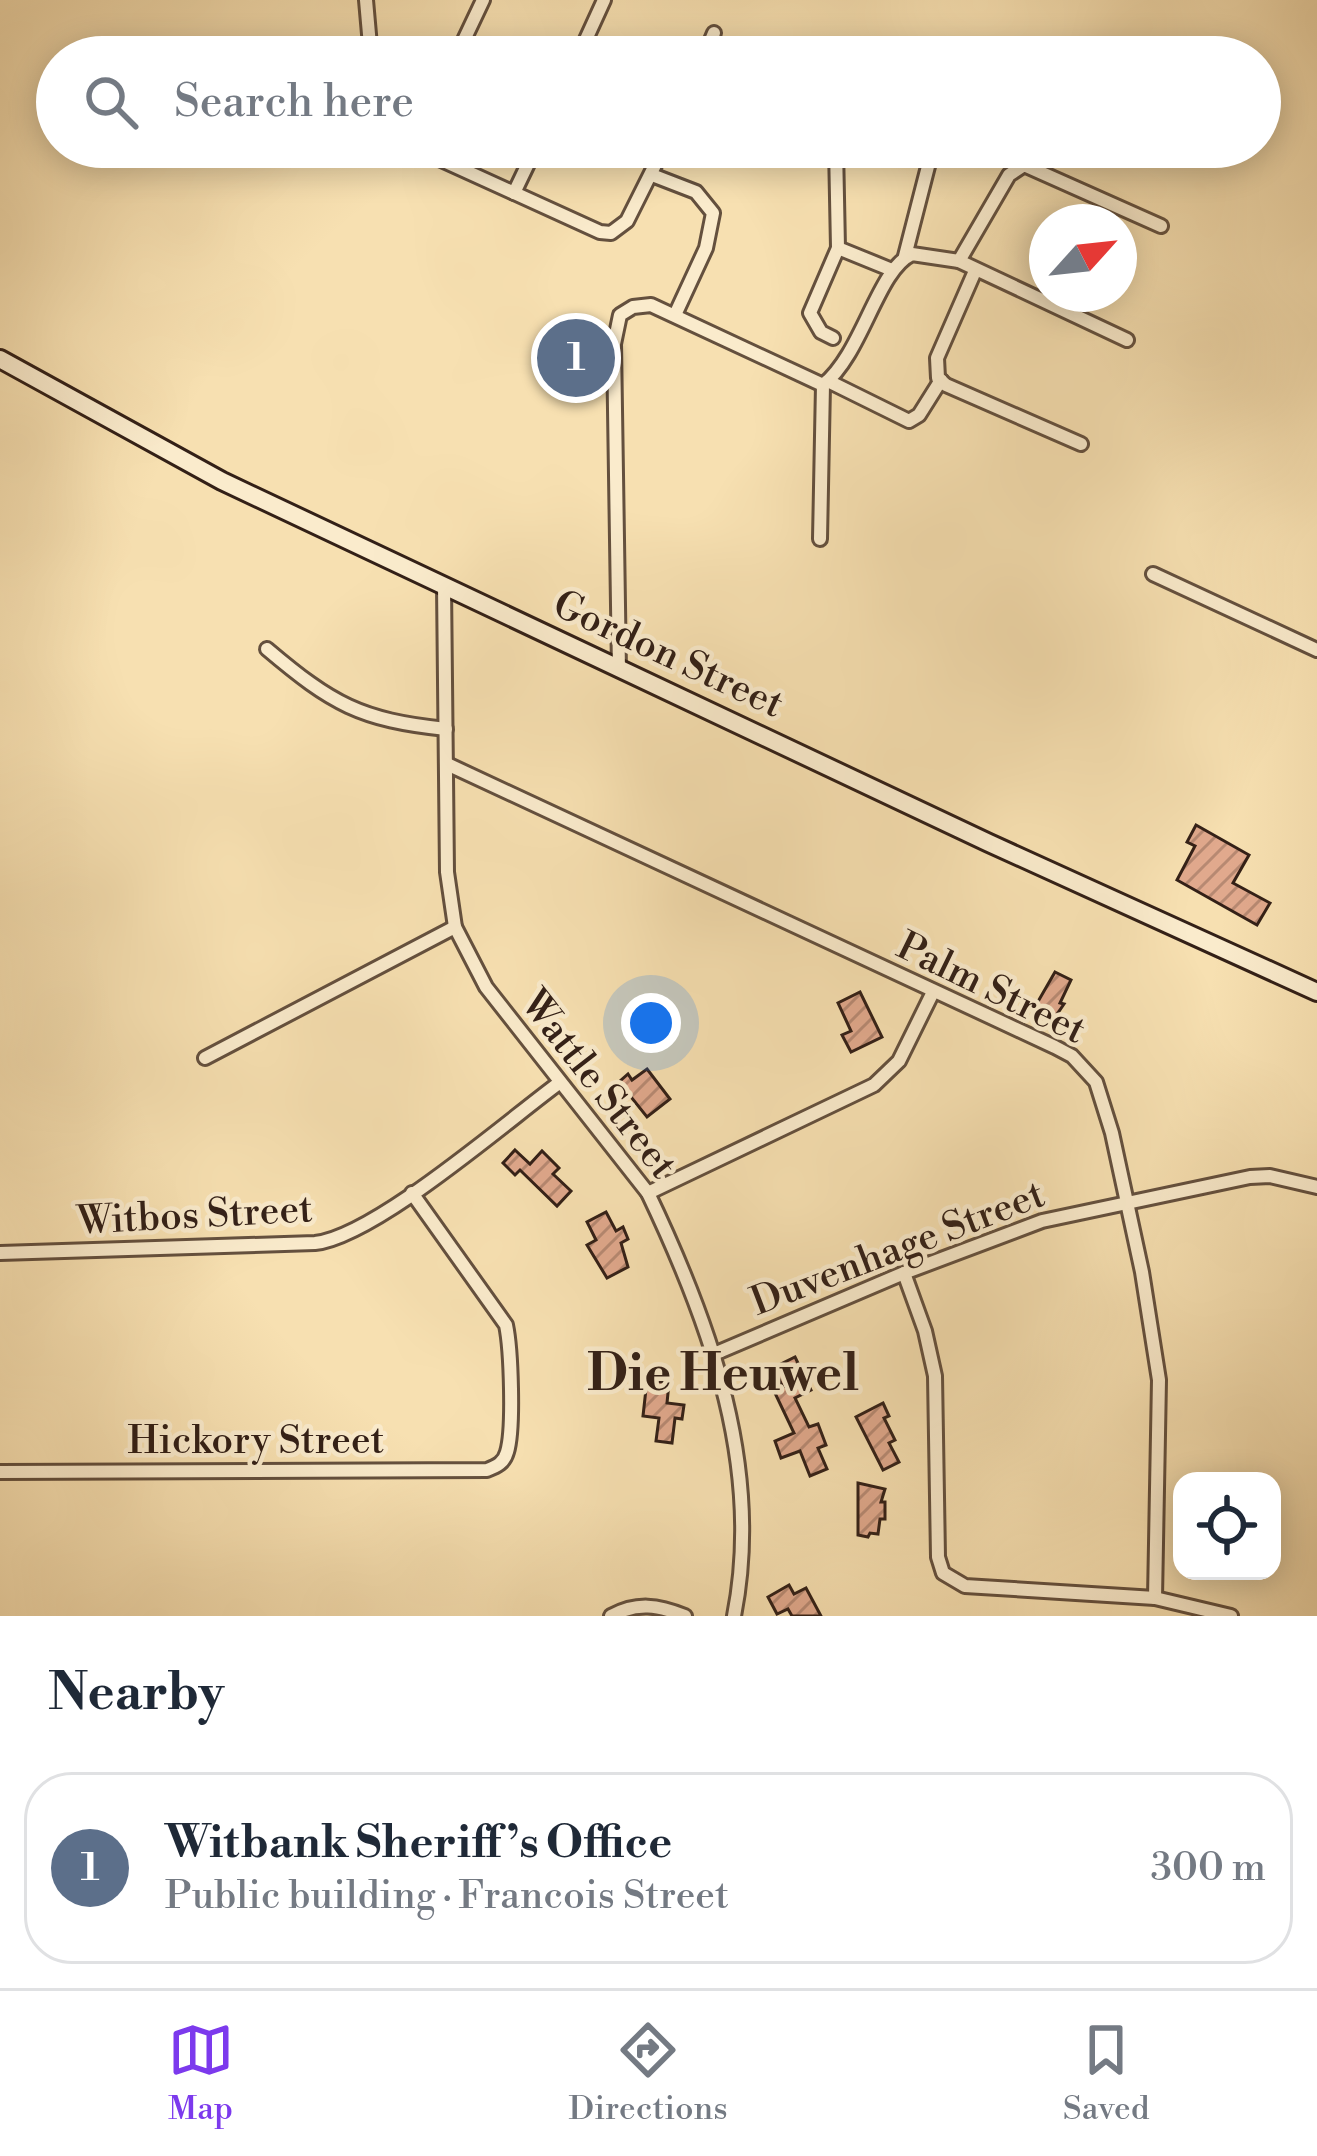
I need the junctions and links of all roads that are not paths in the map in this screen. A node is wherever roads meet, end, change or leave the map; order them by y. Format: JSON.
{"nodes":[{"id":1,"x":366,"y":0,"type":"edge"},
{"id":2,"x":483,"y":0,"type":"edge"},
{"id":3,"x":604,"y":0,"type":"edge"},
{"id":4,"x":714,"y":33,"type":"dead end"},
{"id":5,"x":369,"y":36,"type":"edge"},
{"id":6,"x":466,"y":36,"type":"edge"},
{"id":7,"x":588,"y":36,"type":"edge"},
{"id":8,"x":713,"y":36,"type":"edge"},
{"id":9,"x":458,"y":168,"type":"edge"},
{"id":10,"x":526,"y":168,"type":"edge"},
{"id":11,"x":655,"y":168,"type":"edge"},
{"id":12,"x":836,"y":168,"type":"edge"},
{"id":13,"x":928,"y":168,"type":"edge"},
{"id":14,"x":1020,"y":168,"type":"edge"},
{"id":15,"x":1031,"y":168,"type":"edge"},
{"id":16,"x":652,"y":176,"type":"junction"},
{"id":17,"x":514,"y":194,"type":"junction"},
{"id":18,"x":1161,"y":226,"type":"dead end"},
{"id":19,"x":838,"y":248,"type":"junction"},
{"id":20,"x":905,"y":256,"type":"junction"},
{"id":21,"x":959,"y":261,"type":"junction"},
{"id":22,"x":892,"y":270,"type":"junction"},
{"id":23,"x":975,"y":271,"type":"junction"},
{"id":24,"x":675,"y":315,"type":"junction"},
{"id":25,"x":833,"y":338,"type":"dead end"},
{"id":26,"x":1127,"y":340,"type":"dead end"},
{"id":27,"x":0,"y":359,"type":"edge"},
{"id":28,"x":940,"y":380,"type":"junction"},
{"id":29,"x":825,"y":383,"type":"junction"},
{"id":30,"x":1081,"y":444,"type":"dead end"},
{"id":31,"x":820,"y":539,"type":"dead end"},
{"id":32,"x":1153,"y":574,"type":"dead end"},
{"id":33,"x":444,"y":586,"type":"junction"},
{"id":34,"x":267,"y":649,"type":"dead end"},
{"id":35,"x":1317,"y":650,"type":"edge"},
{"id":36,"x":619,"y":670,"type":"junction"},
{"id":37,"x":446,"y":729,"type":"junction"},
{"id":38,"x":447,"y":764,"type":"junction"},
{"id":39,"x":454,"y":927,"type":"junction"},
{"id":40,"x":933,"y":992,"type":"junction"},
{"id":41,"x":1317,"y":992,"type":"edge"},
{"id":42,"x":205,"y":1058,"type":"dead end"},
{"id":43,"x":559,"y":1083,"type":"junction"},
{"id":44,"x":1317,"y":1187,"type":"edge"},
{"id":45,"x":412,"y":1193,"type":"junction"},
{"id":46,"x":648,"y":1193,"type":"junction"},
{"id":47,"x":1127,"y":1201,"type":"junction"},
{"id":48,"x":0,"y":1253,"type":"edge"},
{"id":49,"x":904,"y":1273,"type":"junction"},
{"id":50,"x":714,"y":1354,"type":"junction"},
{"id":51,"x":0,"y":1472,"type":"edge"},
{"id":52,"x":1155,"y":1598,"type":"junction"},
{"id":53,"x":611,"y":1616,"type":"edge"},
{"id":54,"x":686,"y":1616,"type":"edge"},
{"id":55,"x":734,"y":1616,"type":"edge"},
{"id":56,"x":1231,"y":1616,"type":"edge"}],
"edges":[{"from":1,"to":5,"type":"street"},
{"from":2,"to":6,"type":"street"},
{"from":3,"to":7,"type":"street"},
{"from":4,"to":8,"type":"street"},
{"from":9,"to":17,"type":"street"},
{"from":10,"to":17,"type":"street"},
{"from":11,"to":16,"type":"street"},
{"from":12,"to":19,"type":"street"},
{"from":13,"to":20,"type":"street"},
{"from":14,"to":21,"type":"street"},
{"from":15,"to":18,"type":"street"},
{"from":16,"to":17,"type":"street"},
{"from":16,"to":24,"type":"street"},
{"from":19,"to":22,"type":"street"},
{"from":19,"to":25,"type":"street"},
{"from":20,"to":21,"type":"street"},
{"from":20,"to":22,"type":"street"},
{"from":21,"to":23,"type":"street"},
{"from":22,"to":29,"type":"street"},
{"from":23,"to":26,"type":"street"},
{"from":23,"to":28,"type":"street"},
{"from":24,"to":29,"type":"street"},
{"from":24,"to":36,"type":"street"},
{"from":27,"to":33,"type":"street","name":"Gordon Street"},
{"from":28,"to":29,"type":"street"},
{"from":28,"to":30,"type":"street"},
{"from":29,"to":31,"type":"street"},
{"from":32,"to":35,"type":"street"},
{"from":33,"to":36,"type":"street","name":"Gordon Street"},
{"from":33,"to":37,"type":"street","name":"Wattle Street"},
{"from":34,"to":37,"type":"street"},
{"from":36,"to":41,"type":"street","name":"Gordon Street"},
{"from":37,"to":38,"type":"street","name":"Wattle Street"},
{"from":38,"to":39,"type":"street","name":"Wattle Street"},
{"from":38,"to":40,"type":"street","name":"Palm Street"},
{"from":39,"to":42,"type":"street"},
{"from":39,"to":43,"type":"street","name":"Wattle Street"},
{"from":40,"to":46,"type":"street"},
{"from":40,"to":47,"type":"street","name":"Palm Street"},
{"from":43,"to":45,"type":"street","name":"Witbos Street"},
{"from":43,"to":46,"type":"street","name":"Wattle Street"},
{"from":44,"to":47,"type":"street","name":"Duvenhage Street"},
{"from":45,"to":48,"type":"street","name":"Witbos Street"},
{"from":45,"to":51,"type":"street","name":"Hickory Street"},
{"from":46,"to":50,"type":"street","name":"Wattle Street"},
{"from":47,"to":49,"type":"street","name":"Duvenhage Street"},
{"from":47,"to":52,"type":"street","name":"Palm Street"},
{"from":49,"to":50,"type":"street","name":"Duvenhage Street"},
{"from":49,"to":52,"type":"street"},
{"from":50,"to":55,"type":"street","name":"Wattle Street"},
{"from":52,"to":56,"type":"street"},
{"from":53,"to":54,"type":"street"}]}
